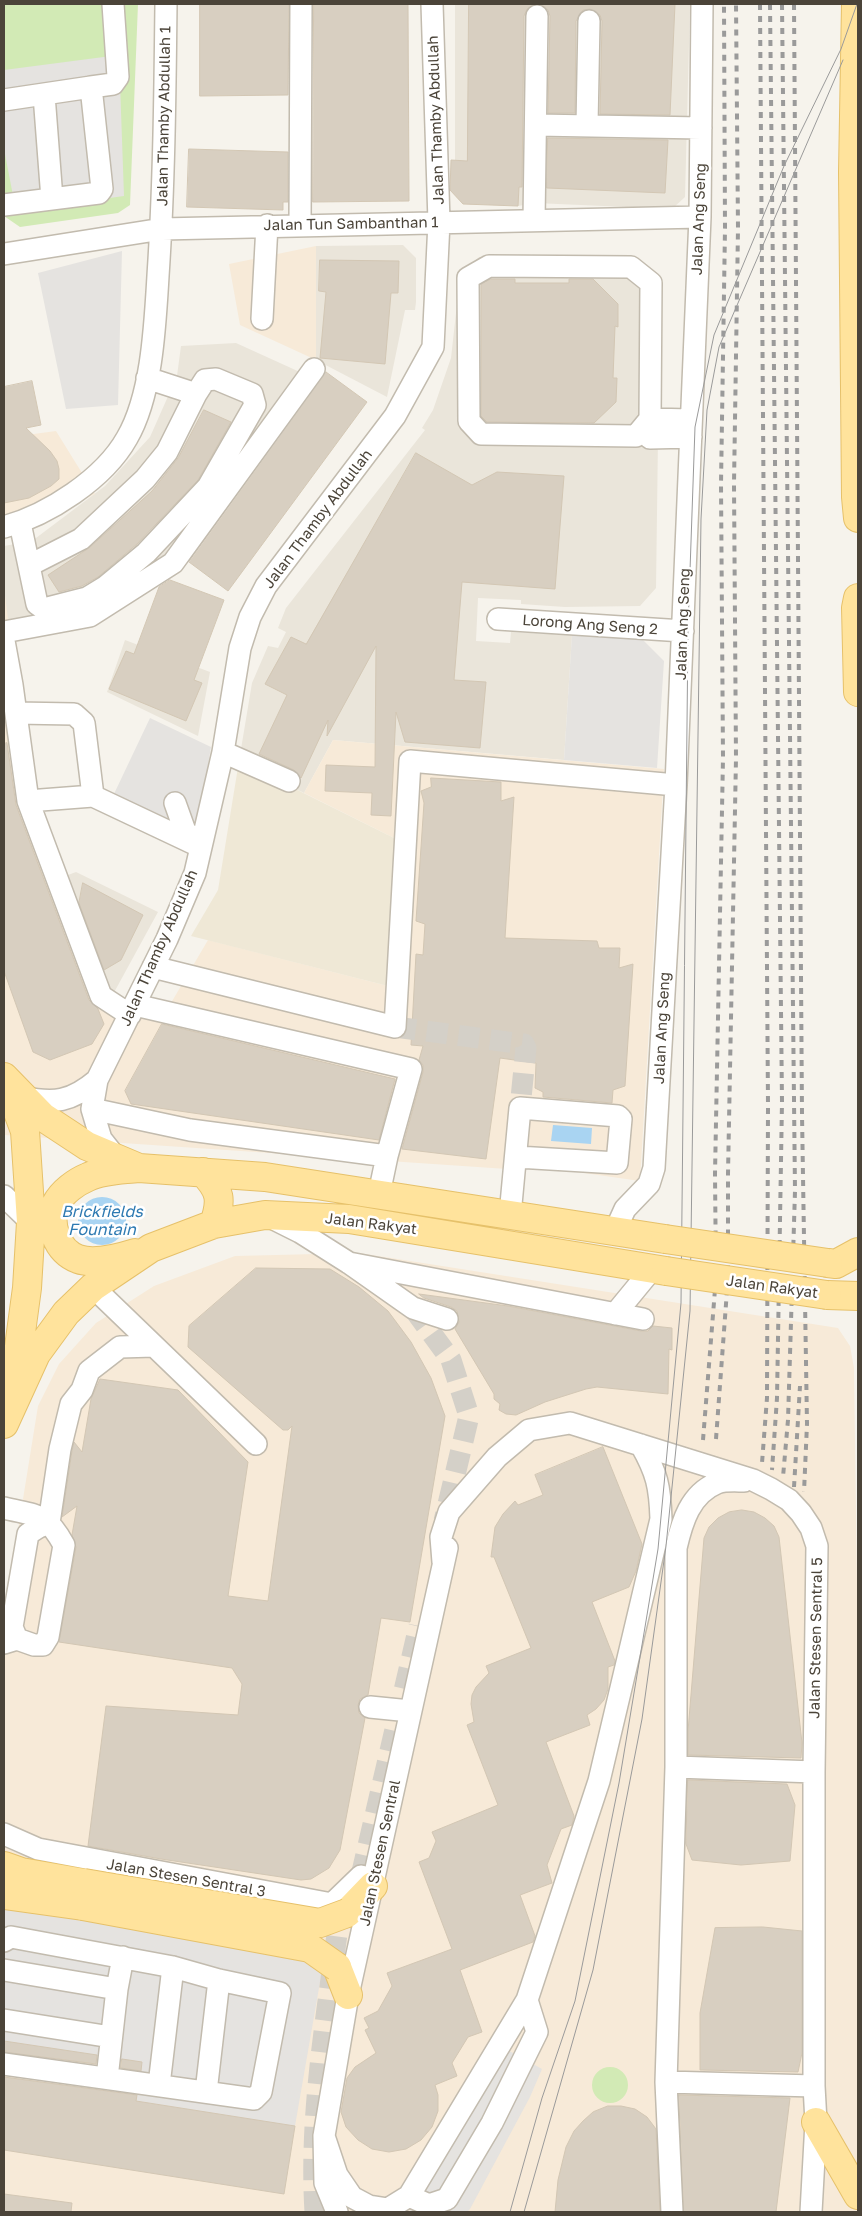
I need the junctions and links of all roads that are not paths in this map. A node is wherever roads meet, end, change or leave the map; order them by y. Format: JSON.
{"nodes":[{"id":1,"x":113,"y":4,"type":"edge"},
{"id":2,"x":166,"y":4,"type":"edge"},
{"id":3,"x":300,"y":4,"type":"edge"},
{"id":4,"x":432,"y":4,"type":"edge"},
{"id":5,"x":702,"y":4,"type":"edge"},
{"id":6,"x":856,"y":4,"type":"edge"},
{"id":7,"x":537,"y":16,"type":"dead end"},
{"id":8,"x":589,"y":21,"type":"dead end"},
{"id":9,"x":91,"y":87,"type":"junction"},
{"id":10,"x":44,"y":95,"type":"junction"},
{"id":11,"x":4,"y":100,"type":"edge"},
{"id":12,"x":537,"y":125,"type":"junction"},
{"id":13,"x":587,"y":125,"type":"junction"},
{"id":14,"x":701,"y":128,"type":"junction"},
{"id":15,"x":52,"y":199,"type":"junction"},
{"id":16,"x":4,"y":205,"type":"edge"},
{"id":17,"x":700,"y":217,"type":"junction"},
{"id":18,"x":534,"y":220,"type":"junction"},
{"id":19,"x":439,"y":222,"type":"junction"},
{"id":20,"x":300,"y":224,"type":"junction"},
{"id":21,"x":268,"y":225,"type":"junction"},
{"id":22,"x":162,"y":229,"type":"junction"},
{"id":23,"x":4,"y":253,"type":"edge"},
{"id":24,"x":262,"y":319,"type":"dead end"},
{"id":25,"x":314,"y":369,"type":"dead end"},
{"id":26,"x":147,"y":378,"type":"junction"},
{"id":27,"x":196,"y":394,"type":"junction"},
{"id":28,"x":650,"y":412,"type":"junction"},
{"id":29,"x":691,"y":429,"type":"junction"},
{"id":30,"x":858,"y":518,"type":"edge"},
{"id":31,"x":12,"y":525,"type":"edge"},
{"id":32,"x":30,"y":565,"type":"junction"},
{"id":33,"x":858,"y":598,"type":"edge"},
{"id":34,"x":498,"y":618,"type":"dead end"},
{"id":35,"x":682,"y":631,"type":"junction"},
{"id":36,"x":4,"y":632,"type":"edge"},
{"id":37,"x":4,"y":641,"type":"edge"},
{"id":38,"x":858,"y":692,"type":"edge"},
{"id":39,"x":16,"y":713,"type":"junction"},
{"id":40,"x":223,"y":752,"type":"junction"},
{"id":41,"x":289,"y":781,"type":"dead end"},
{"id":42,"x":676,"y":785,"type":"junction"},
{"id":43,"x":93,"y":796,"type":"junction"},
{"id":44,"x":28,"y":801,"type":"junction"},
{"id":45,"x":175,"y":803,"type":"dead end"},
{"id":46,"x":201,"y":847,"type":"junction"},
{"id":47,"x":153,"y":967,"type":"junction"},
{"id":48,"x":132,"y":1010,"type":"junction"},
{"id":49,"x":4,"y":1076,"type":"edge"},
{"id":50,"x":97,"y":1080,"type":"junction"},
{"id":51,"x":22,"y":1097,"type":"junction"},
{"id":52,"x":92,"y":1109,"type":"junction"},
{"id":53,"x":387,"y":1156,"type":"junction"},
{"id":54,"x":517,"y":1157,"type":"junction"},
{"id":55,"x":128,"y":1163,"type":"junction"},
{"id":56,"x":203,"y":1172,"type":"junction"},
{"id":57,"x":379,"y":1194,"type":"junction"},
{"id":58,"x":4,"y":1196,"type":"edge"},
{"id":59,"x":510,"y":1214,"type":"junction"},
{"id":60,"x":265,"y":1215,"type":"junction"},
{"id":61,"x":32,"y":1222,"type":"junction"},
{"id":62,"x":214,"y":1224,"type":"junction"},
{"id":63,"x":615,"y":1231,"type":"junction"},
{"id":64,"x":152,"y":1248,"type":"junction"},
{"id":65,"x":349,"y":1262,"type":"junction"},
{"id":66,"x":845,"y":1262,"type":"edge"},
{"id":67,"x":659,"y":1270,"type":"junction"},
{"id":68,"x":93,"y":1287,"type":"junction"},
{"id":69,"x":839,"y":1295,"type":"edge"},
{"id":70,"x":858,"y":1311,"type":"edge"},
{"id":71,"x":615,"y":1314,"type":"junction"},
{"id":72,"x":447,"y":1319,"type":"dead end"},
{"id":73,"x":643,"y":1319,"type":"dead end"},
{"id":74,"x":154,"y":1346,"type":"junction"},
{"id":75,"x":4,"y":1416,"type":"edge"},
{"id":76,"x":4,"y":1424,"type":"edge"},
{"id":77,"x":256,"y":1444,"type":"dead end"},
{"id":78,"x":642,"y":1445,"type":"junction"},
{"id":79,"x":753,"y":1480,"type":"junction"},
{"id":80,"x":464,"y":1495,"type":"joint"},
{"id":81,"x":4,"y":1508,"type":"edge"},
{"id":82,"x":49,"y":1523,"type":"junction"},
{"id":83,"x":10,"y":1641,"type":"edge"},
{"id":84,"x":370,"y":1707,"type":"dead end"},
{"id":85,"x":410,"y":1710,"type":"junction"},
{"id":86,"x":676,"y":1767,"type":"junction"},
{"id":87,"x":814,"y":1772,"type":"junction"},
{"id":88,"x":4,"y":1834,"type":"edge"},
{"id":89,"x":4,"y":1866,"type":"edge"},
{"id":90,"x":367,"y":1881,"type":"junction"},
{"id":91,"x":84,"y":1894,"type":"junction"},
{"id":92,"x":4,"y":1895,"type":"edge"},
{"id":93,"x":4,"y":1941,"type":"edge"},
{"id":94,"x":123,"y":1957,"type":"junction"},
{"id":95,"x":172,"y":1967,"type":"junction"},
{"id":96,"x":4,"y":1970,"type":"edge"},
{"id":97,"x":219,"y":1980,"type":"junction"},
{"id":98,"x":117,"y":1989,"type":"junction"},
{"id":99,"x":348,"y":1995,"type":"junction"},
{"id":100,"x":527,"y":2000,"type":"junction"},
{"id":101,"x":4,"y":2020,"type":"edge"},
{"id":102,"x":111,"y":2037,"type":"junction"},
{"id":103,"x":4,"y":2064,"type":"edge"},
{"id":104,"x":107,"y":2078,"type":"junction"},
{"id":105,"x":666,"y":2082,"type":"junction"},
{"id":106,"x":159,"y":2085,"type":"junction"},
{"id":107,"x":814,"y":2086,"type":"junction"},
{"id":108,"x":206,"y":2092,"type":"junction"},
{"id":109,"x":816,"y":2122,"type":"junction"},
{"id":110,"x":324,"y":2136,"type":"junction"},
{"id":111,"x":858,"y":2195,"type":"edge"},
{"id":112,"x":409,"y":2196,"type":"junction"},
{"id":113,"x":337,"y":2212,"type":"edge"},
{"id":114,"x":672,"y":2212,"type":"edge"},
{"id":115,"x":811,"y":2212,"type":"edge"}],
"edges":[{"from":1,"to":9,"type":"street"},
{"from":2,"to":22,"type":"street","name":"Jalan Thamby Abdullah 1"},
{"from":3,"to":20,"type":"street"},
{"from":4,"to":19,"type":"street","name":"Jalan Thamby Abdullah"},
{"from":5,"to":14,"type":"street","name":"Jalan Ang Seng"},
{"from":6,"to":30,"type":"main road"},
{"from":7,"to":12,"type":"street"},
{"from":8,"to":13,"type":"street"},
{"from":9,"to":10,"type":"street"},
{"from":9,"to":15,"type":"street"},
{"from":10,"to":11,"type":"street"},
{"from":10,"to":15,"type":"street"},
{"from":12,"to":13,"type":"street"},
{"from":12,"to":18,"type":"street"},
{"from":13,"to":14,"type":"street"},
{"from":14,"to":17,"type":"street","name":"Jalan Ang Seng"},
{"from":15,"to":16,"type":"street"},
{"from":17,"to":18,"type":"street","name":"Jalan Tun Sambanthan 1"},
{"from":17,"to":29,"type":"street","name":"Jalan Ang Seng"},
{"from":18,"to":19,"type":"street","name":"Jalan Tun Sambanthan 1"},
{"from":19,"to":20,"type":"street","name":"Jalan Tun Sambanthan 1"},
{"from":19,"to":40,"type":"street","name":"Jalan Thamby Abdullah"},
{"from":20,"to":21,"type":"street","name":"Jalan Tun Sambanthan 1"},
{"from":21,"to":22,"type":"street","name":"Jalan Tun Sambanthan 1"},
{"from":21,"to":24,"type":"street"},
{"from":22,"to":23,"type":"street","name":"Jalan Tun Sambanthan 1"},
{"from":22,"to":26,"type":"street","name":"Jalan Thamby Abdullah 1"},
{"from":25,"to":36,"type":"street"},
{"from":26,"to":27,"type":"street"},
{"from":26,"to":31,"type":"street","name":"Jalan Thamby Abdullah 1"},
{"from":27,"to":32,"type":"street"},
{"from":27,"to":32,"type":"street"},
{"from":28,"to":28,"type":"street"},
{"from":28,"to":29,"type":"street"},
{"from":29,"to":35,"type":"street","name":"Jalan Ang Seng"},
{"from":31,"to":32,"type":"street"},
{"from":33,"to":38,"type":"main road"},
{"from":34,"to":35,"type":"street","name":"Lorong Ang Seng 2"},
{"from":35,"to":42,"type":"street","name":"Jalan Ang Seng"},
{"from":37,"to":39,"type":"street"},
{"from":39,"to":43,"type":"street"},
{"from":39,"to":44,"type":"street"},
{"from":40,"to":41,"type":"street"},
{"from":40,"to":46,"type":"street","name":"Jalan Thamby Abdullah"},
{"from":42,"to":47,"type":"street"},
{"from":42,"to":63,"type":"street","name":"Jalan Ang Seng"},
{"from":43,"to":44,"type":"street"},
{"from":43,"to":46,"type":"street"},
{"from":44,"to":48,"type":"street"},
{"from":45,"to":46,"type":"street"},
{"from":46,"to":47,"type":"street","name":"Jalan Thamby Abdullah"},
{"from":47,"to":48,"type":"street","name":"Jalan Thamby Abdullah"},
{"from":48,"to":50,"type":"street","name":"Jalan Thamby Abdullah"},
{"from":48,"to":53,"type":"street"},
{"from":49,"to":51,"type":"main road","name":"Jalan Rakyat"},
{"from":49,"to":61,"type":"main road"},
{"from":50,"to":51,"type":"street","name":"Jalan Thamby Abdullah"},
{"from":50,"to":52,"type":"street","name":"Jalan Thamby Abdullah"},
{"from":51,"to":55,"type":"main road","name":"Jalan Rakyat"},
{"from":52,"to":53,"type":"street"},
{"from":52,"to":55,"type":"street","name":"Jalan Thamby Abdullah"},
{"from":53,"to":57,"type":"street"},
{"from":54,"to":54,"type":"street"},
{"from":54,"to":59,"type":"street"},
{"from":55,"to":56,"type":"main road","name":"Jalan Rakyat"},
{"from":55,"to":64,"type":"main road"},
{"from":56,"to":57,"type":"main road","name":"Jalan Rakyat"},
{"from":56,"to":62,"type":"main road"},
{"from":57,"to":59,"type":"main road","name":"Jalan Rakyat"},
{"from":58,"to":61,"type":"street"},
{"from":59,"to":63,"type":"main road","name":"Jalan Rakyat"},
{"from":60,"to":62,"type":"main road","name":"Jalan Rakyat"},
{"from":60,"to":65,"type":"street"},
{"from":60,"to":67,"type":"main road","name":"Jalan Rakyat"},
{"from":61,"to":75,"type":"main road"},
{"from":62,"to":64,"type":"main road","name":"Jalan Rakyat"},
{"from":63,"to":66,"type":"main road","name":"Jalan Rakyat","bridge":true},
{"from":64,"to":68,"type":"main road","name":"Jalan Rakyat"},
{"from":65,"to":71,"type":"street"},
{"from":65,"to":72,"type":"street"},
{"from":67,"to":69,"type":"main road","name":"Jalan Rakyat","bridge":true},
{"from":67,"to":71,"type":"street"},
{"from":68,"to":74,"type":"street"},
{"from":68,"to":76,"type":"main road","name":"Jalan Rakyat"},
{"from":69,"to":70,"type":"main road"},
{"from":71,"to":73,"type":"street"},
{"from":74,"to":77,"type":"street"},
{"from":74,"to":82,"type":"street"},
{"from":78,"to":79,"type":"street","name":"Jalan Stesen Sentral 5"},
{"from":78,"to":80,"type":"street","name":"Jalan Stesen Sentral 5"},
{"from":78,"to":100,"type":"street"},
{"from":79,"to":86,"type":"street"},
{"from":79,"to":87,"type":"street","name":"Jalan Stesen Sentral 5"},
{"from":80,"to":85,"type":"street","name":"Jalan Stesen Sentral"},
{"from":81,"to":82,"type":"street"},
{"from":82,"to":83,"type":"street"},
{"from":82,"to":83,"type":"street"},
{"from":84,"to":85,"type":"street"},
{"from":85,"to":90,"type":"street","name":"Jalan Stesen Sentral"},
{"from":86,"to":87,"type":"street"},
{"from":86,"to":105,"type":"street"},
{"from":87,"to":107,"type":"street","name":"Jalan Stesen Sentral 5"},
{"from":88,"to":90,"type":"street","name":"Jalan Stesen Sentral 3"},
{"from":89,"to":91,"type":"main road"},
{"from":90,"to":91,"type":"main road","bridge":true},
{"from":90,"to":99,"type":"street","name":"Jalan Stesen Sentral"},
{"from":91,"to":92,"type":"main road"},
{"from":91,"to":99,"type":"main road","bridge":true},
{"from":93,"to":94,"type":"street"},
{"from":94,"to":95,"type":"street"},
{"from":94,"to":98,"type":"street"},
{"from":95,"to":97,"type":"street"},
{"from":95,"to":106,"type":"street"},
{"from":96,"to":98,"type":"street"},
{"from":97,"to":108,"type":"street"},
{"from":97,"to":108,"type":"street"},
{"from":98,"to":102,"type":"street"},
{"from":99,"to":110,"type":"street","name":"Jalan Stesen Sentral"},
{"from":100,"to":112,"type":"street"},
{"from":100,"to":112,"type":"street"},
{"from":101,"to":102,"type":"street"},
{"from":102,"to":104,"type":"street"},
{"from":103,"to":104,"type":"street"},
{"from":104,"to":106,"type":"street"},
{"from":105,"to":107,"type":"street"},
{"from":105,"to":114,"type":"street"},
{"from":106,"to":108,"type":"street"},
{"from":107,"to":109,"type":"street","name":"Jalan Stesen Sentral 5"},
{"from":109,"to":111,"type":"main road"},
{"from":109,"to":115,"type":"street","name":"Jalan Stesen Sentral 5"},
{"from":110,"to":112,"type":"street"},
{"from":110,"to":113,"type":"street","name":"Jalan Stesen Sentral"}]}
